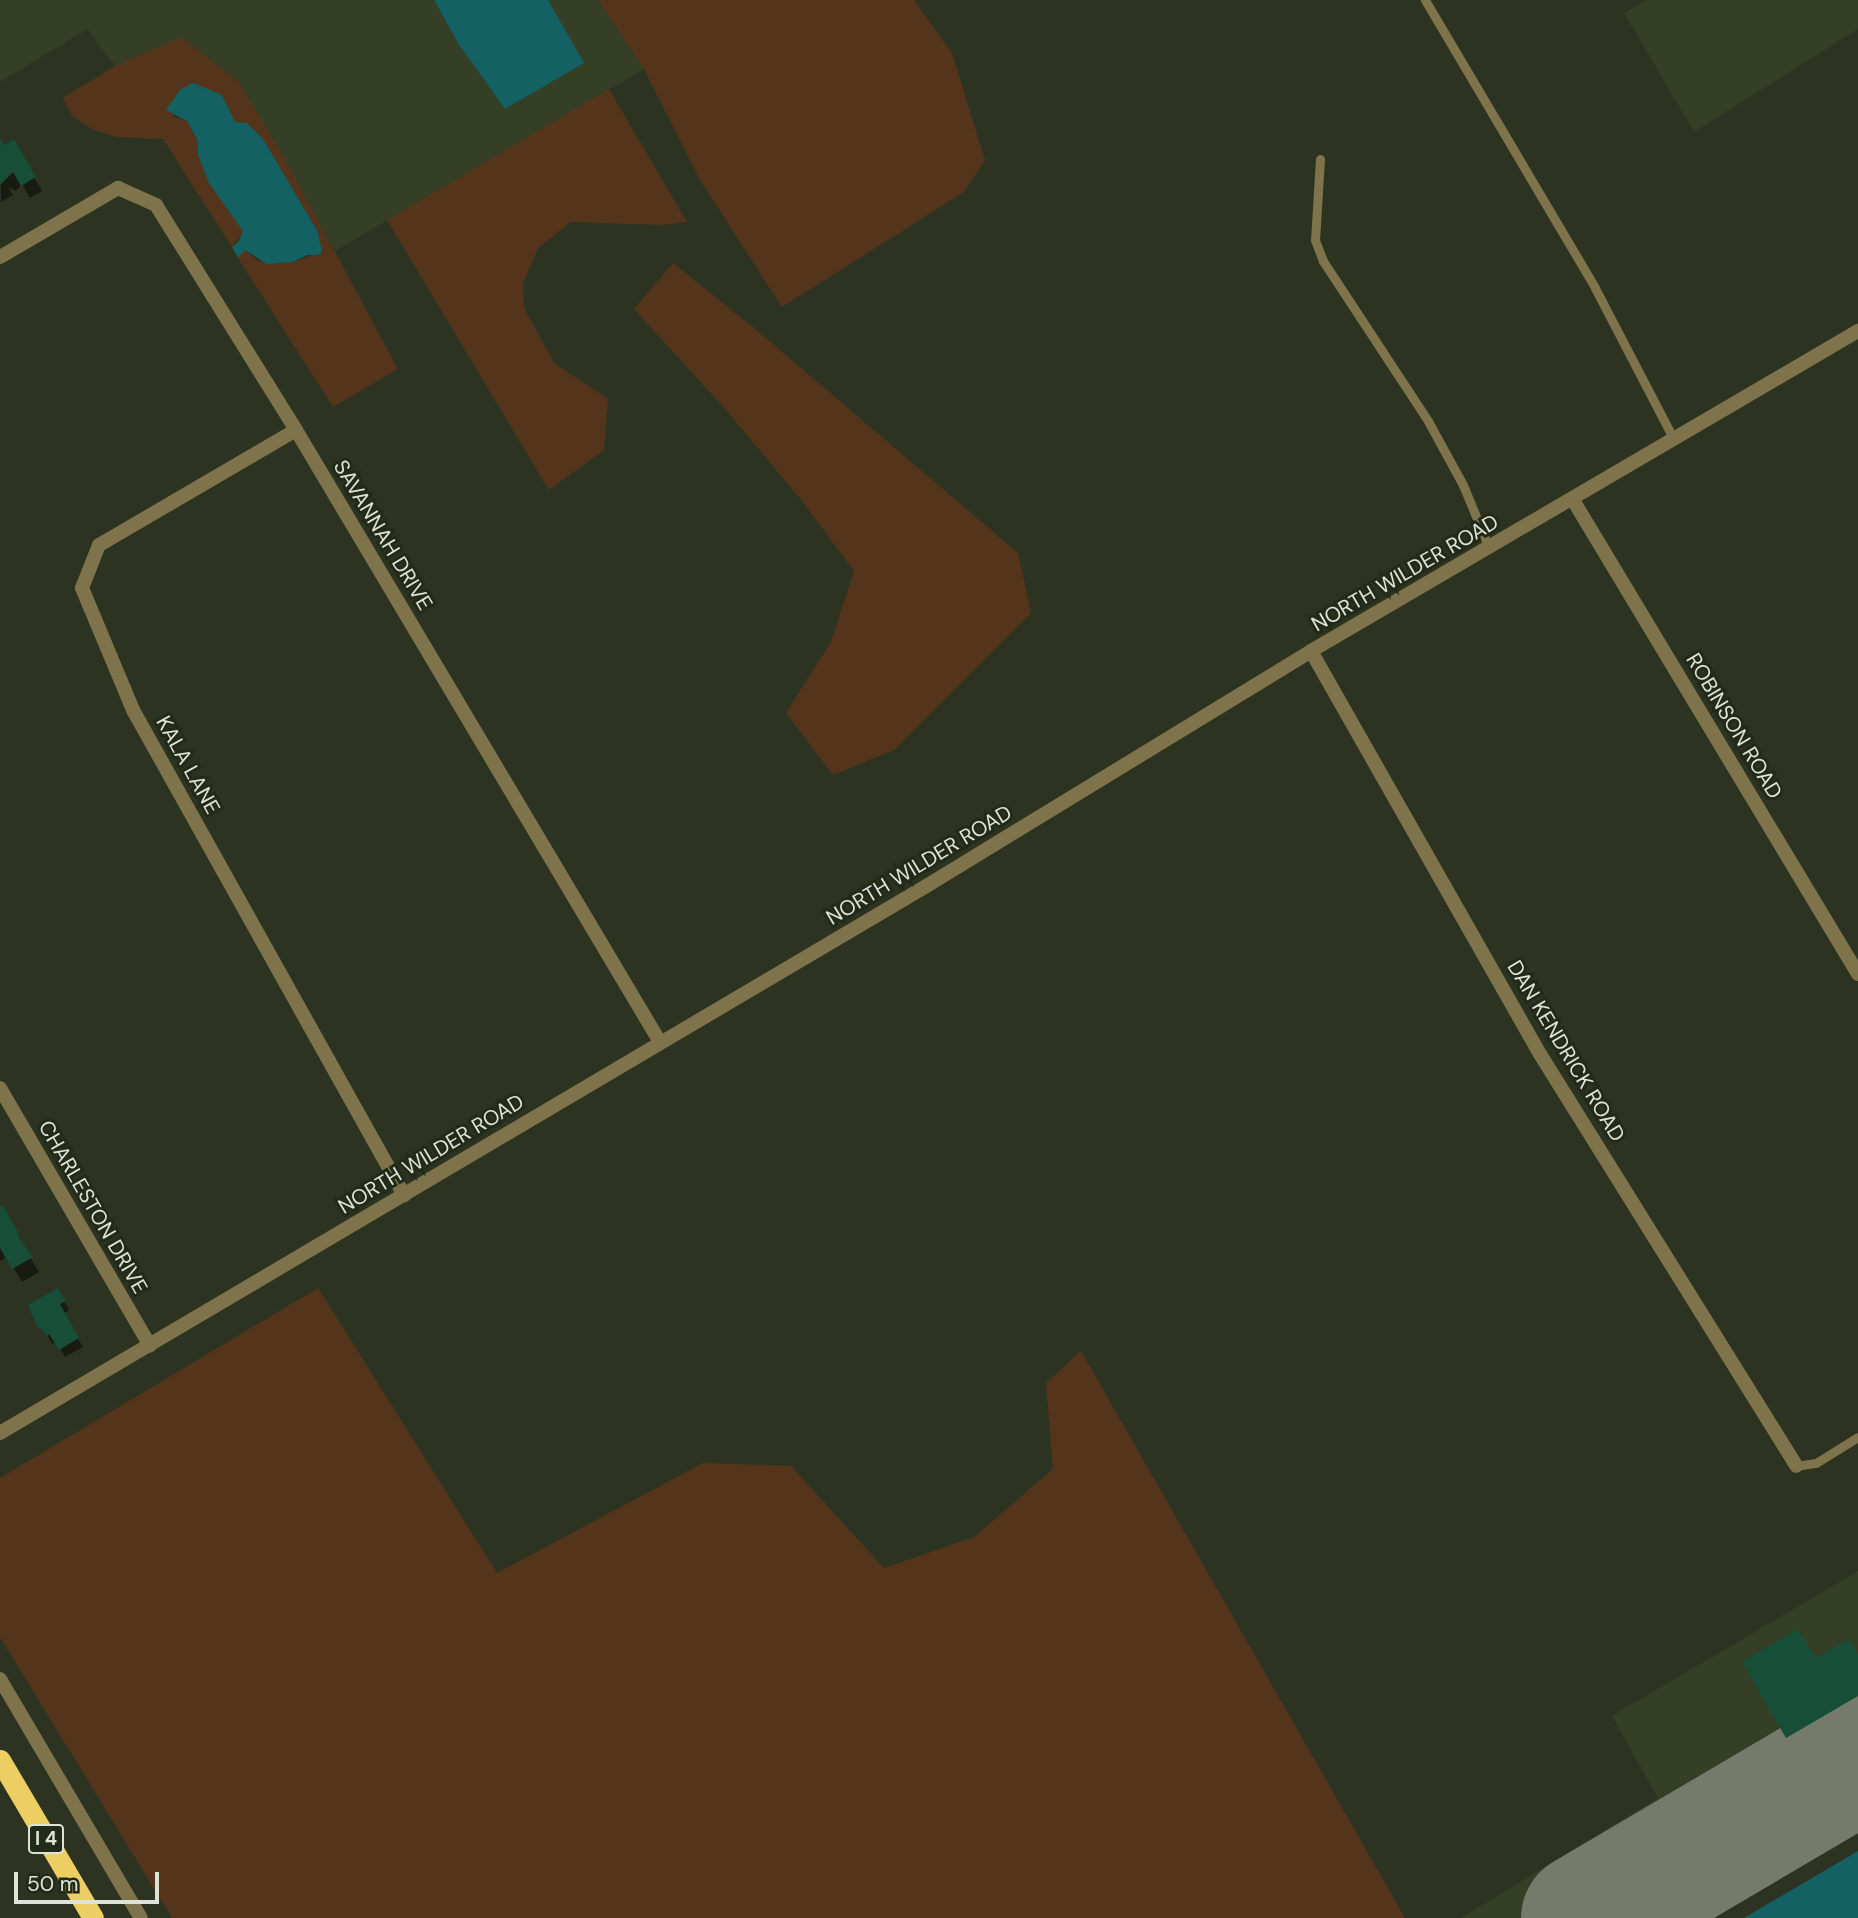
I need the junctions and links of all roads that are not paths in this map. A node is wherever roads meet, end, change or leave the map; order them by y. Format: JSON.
{"nodes":[{"id":1,"x":1425,"y":0,"type":"edge"},
{"id":2,"x":1320,"y":159,"type":"dead end"},
{"id":3,"x":0,"y":257,"type":"edge"},
{"id":4,"x":1858,"y":331,"type":"edge"},
{"id":5,"x":296,"y":430,"type":"junction"},
{"id":6,"x":1674,"y":440,"type":"junction"},
{"id":7,"x":1573,"y":499,"type":"junction"},
{"id":8,"x":1489,"y":548,"type":"junction"},
{"id":9,"x":1311,"y":651,"type":"junction"},
{"id":10,"x":1858,"y":974,"type":"edge"},
{"id":11,"x":660,"y":1042,"type":"junction"},
{"id":12,"x":0,"y":1088,"type":"edge"},
{"id":13,"x":404,"y":1195,"type":"junction"},
{"id":14,"x":150,"y":1346,"type":"junction"},
{"id":15,"x":0,"y":1433,"type":"edge"},
{"id":16,"x":1858,"y":1437,"type":"edge"},
{"id":17,"x":1796,"y":1466,"type":"joint"},
{"id":18,"x":0,"y":1679,"type":"edge"},
{"id":19,"x":0,"y":1760,"type":"edge"},
{"id":20,"x":93,"y":1918,"type":"edge"},
{"id":21,"x":141,"y":1918,"type":"edge"}],
"edges":[{"from":1,"to":6,"type":"lane"},
{"from":2,"to":8,"type":"lane"},
{"from":3,"to":5,"type":"street","name":"SAVANNAH DRIVE"},
{"from":4,"to":6,"type":"street","name":"NORTH WILDER ROAD"},
{"from":5,"to":11,"type":"street","name":"SAVANNAH DRIVE"},
{"from":5,"to":13,"type":"street","name":"KALA LANE"},
{"from":6,"to":7,"type":"street","name":"NORTH WILDER ROAD"},
{"from":7,"to":8,"type":"street","name":"NORTH WILDER ROAD"},
{"from":7,"to":10,"type":"street","name":"ROBINSON ROAD"},
{"from":8,"to":9,"type":"street","name":"NORTH WILDER ROAD"},
{"from":9,"to":11,"type":"street","name":"NORTH WILDER ROAD"},
{"from":9,"to":17,"type":"street","name":"DAN KENDRICK ROAD"},
{"from":11,"to":13,"type":"street","name":"NORTH WILDER ROAD"},
{"from":12,"to":14,"type":"street","name":"CHARLESTON DRIVE"},
{"from":13,"to":14,"type":"street","name":"NORTH WILDER ROAD"},
{"from":14,"to":15,"type":"street","name":"NORTH WILDER ROAD"},
{"from":16,"to":17,"type":"lane"},
{"from":18,"to":21,"type":"street"},
{"from":19,"to":20,"type":"highway","number":"I 4"}]}
